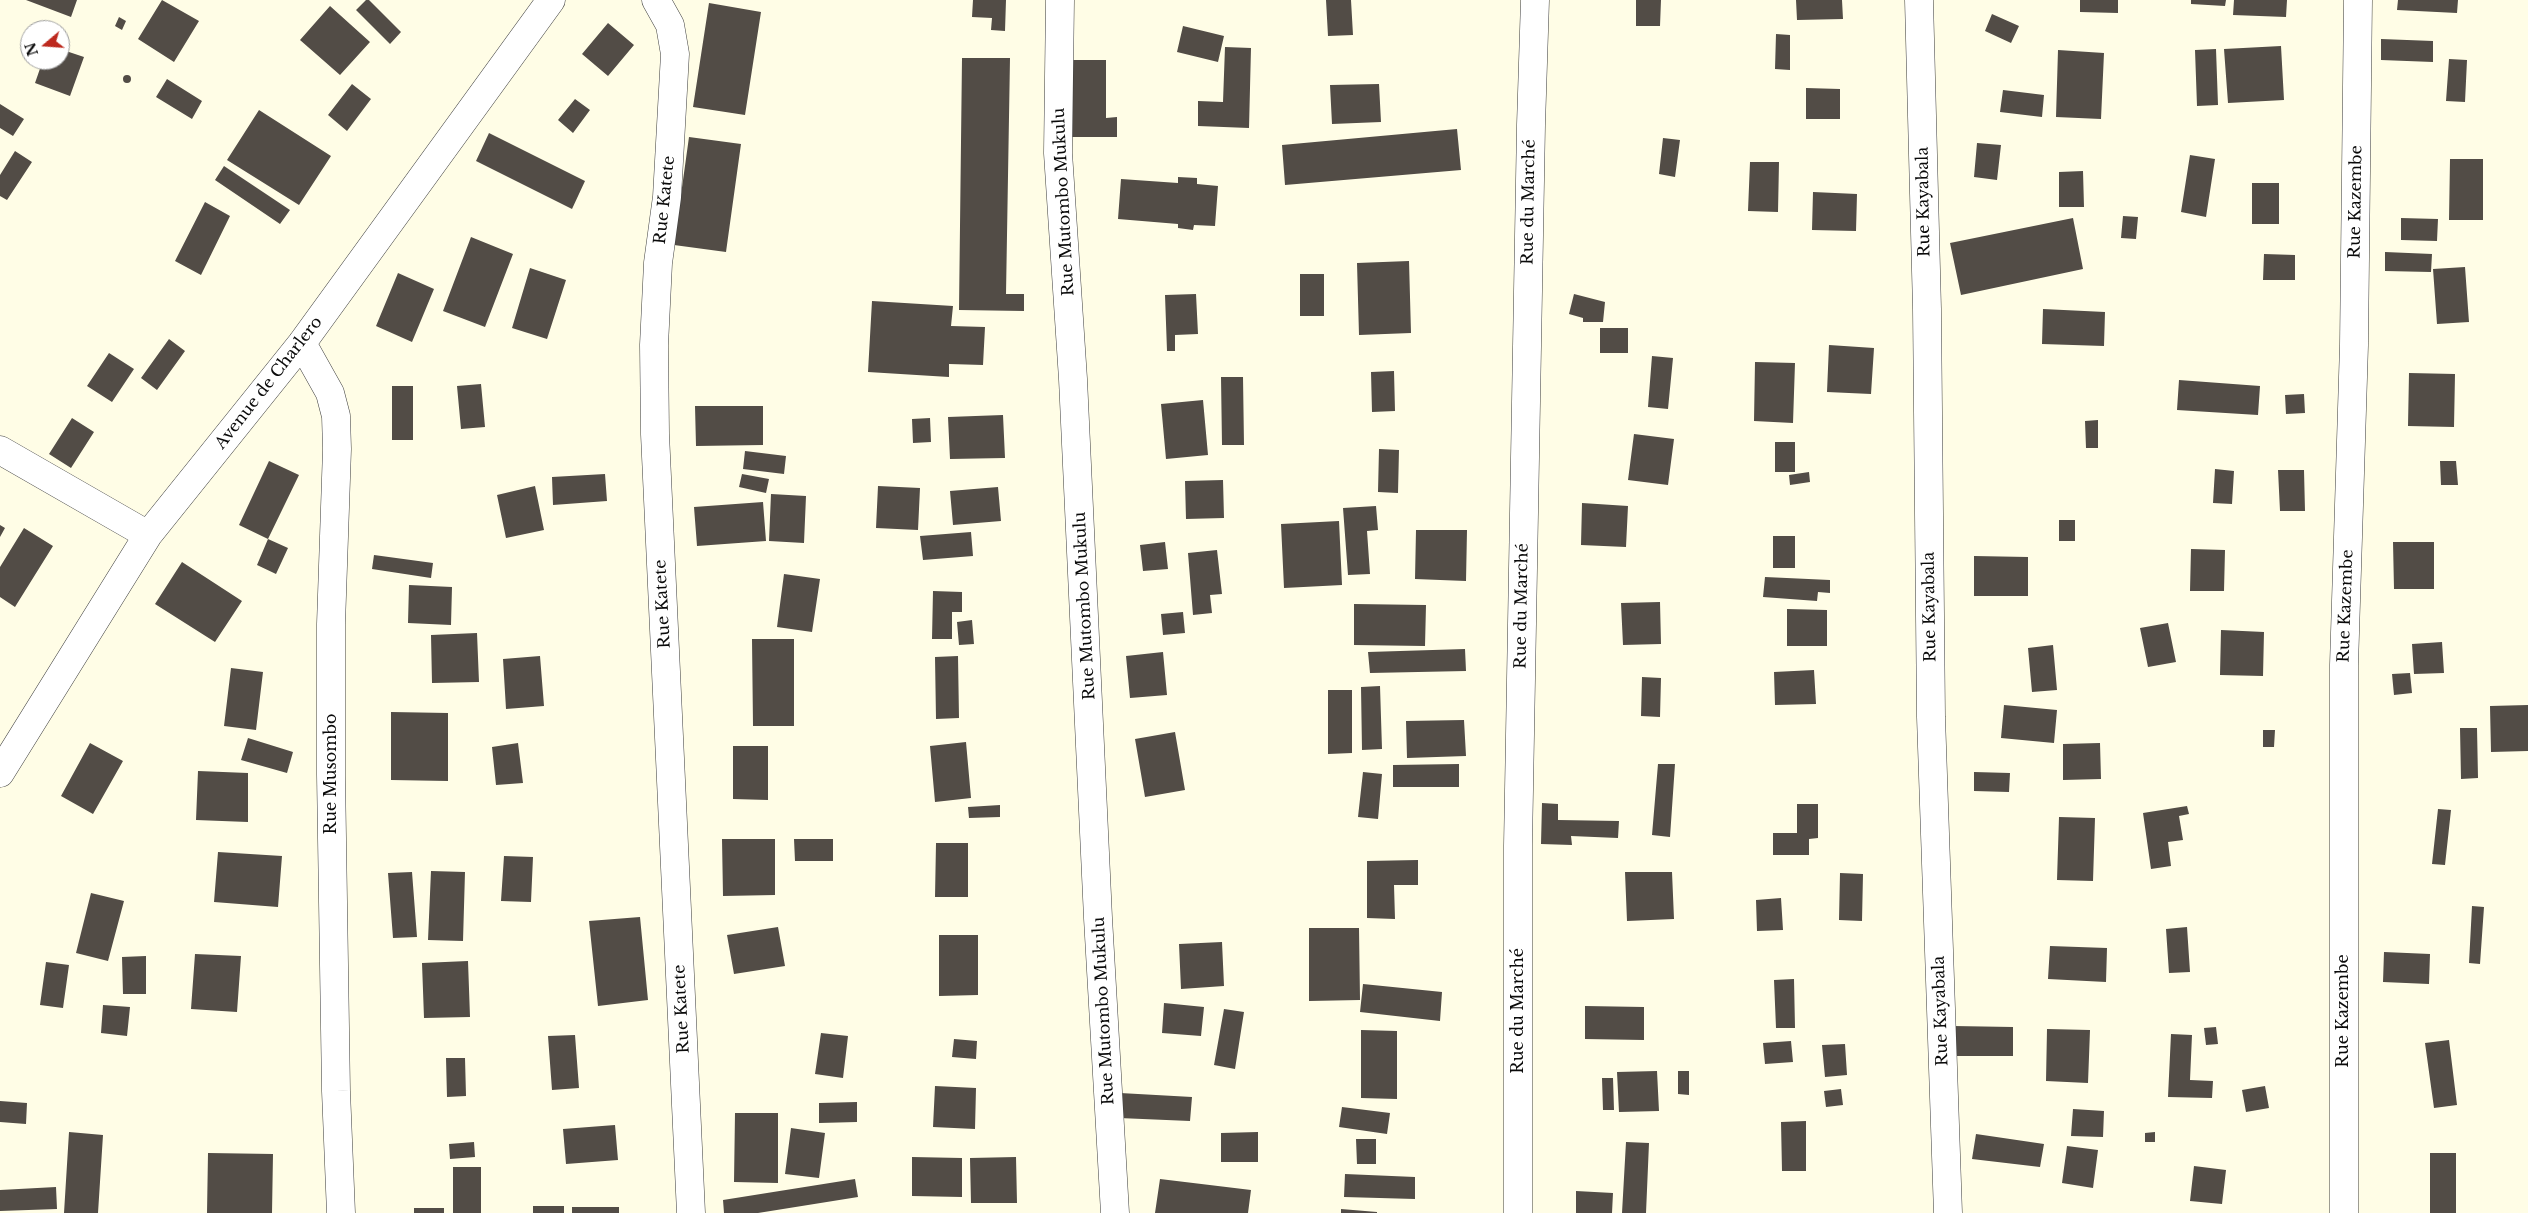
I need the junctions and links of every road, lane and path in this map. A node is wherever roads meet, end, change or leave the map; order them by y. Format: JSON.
{"nodes":[{"id":1,"x":551,"y":0,"type":"edge"},
{"id":2,"x":656,"y":0,"type":"edge"},
{"id":3,"x":1060,"y":0,"type":"edge"},
{"id":4,"x":1535,"y":0,"type":"edge"},
{"id":5,"x":1919,"y":0,"type":"edge"},
{"id":6,"x":2358,"y":0,"type":"edge"},
{"id":7,"x":302,"y":343,"type":"junction"},
{"id":8,"x":0,"y":450,"type":"edge"},
{"id":9,"x":148,"y":535,"type":"junction"},
{"id":10,"x":0,"y":774,"type":"edge"},
{"id":11,"x":340,"y":1213,"type":"edge"},
{"id":12,"x":691,"y":1213,"type":"edge"},
{"id":13,"x":1116,"y":1213,"type":"edge"},
{"id":14,"x":1518,"y":1213,"type":"edge"},
{"id":15,"x":1948,"y":1213,"type":"edge"},
{"id":16,"x":2344,"y":1213,"type":"edge"}],
"edges":[{"from":1,"to":7,"type":"street","name":"Avenue de Charlero"},
{"from":2,"to":12,"type":"street","name":"Rue Katete"},
{"from":3,"to":13,"type":"street","name":"Rue Mutombo Mukulu"},
{"from":4,"to":14,"type":"street","name":"Rue du Marché"},
{"from":5,"to":15,"type":"street","name":"Rue Kayabala"},
{"from":6,"to":16,"type":"street","name":"Rue Kazembe"},
{"from":7,"to":9,"type":"street","name":"Avenue de Charlero"},
{"from":7,"to":11,"type":"street","name":"Rue Musombo"},
{"from":8,"to":9,"type":"street"},
{"from":9,"to":10,"type":"street","name":"Avenue de Charlero"}]}
